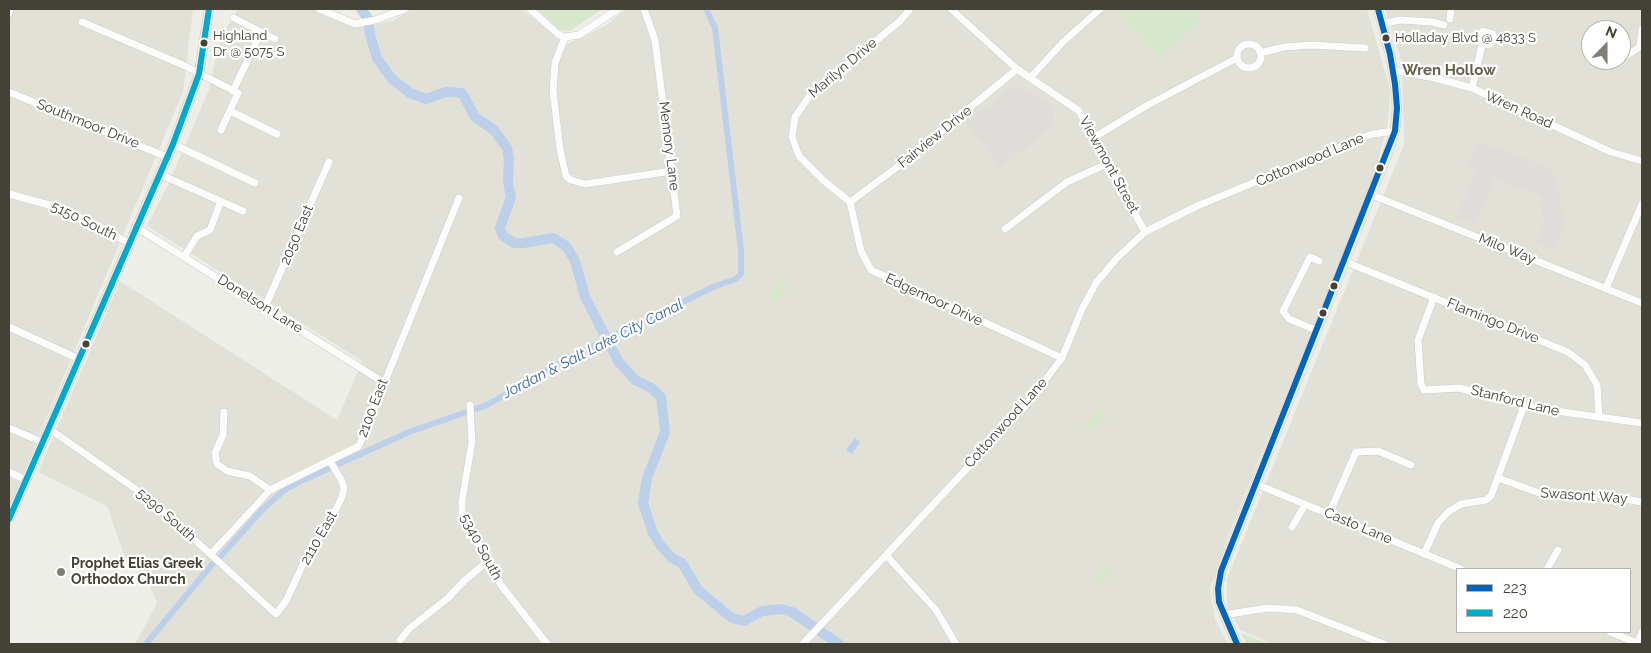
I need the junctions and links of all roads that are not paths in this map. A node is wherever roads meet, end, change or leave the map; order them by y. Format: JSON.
{"nodes":[{"id":1,"x":10,"y":9,"type":"edge"},
{"id":2,"x":210,"y":9,"type":"edge"},
{"id":3,"x":319,"y":9,"type":"edge"},
{"id":4,"x":406,"y":9,"type":"edge"},
{"id":5,"x":530,"y":9,"type":"edge"},
{"id":6,"x":618,"y":9,"type":"edge"},
{"id":7,"x":644,"y":9,"type":"edge"},
{"id":8,"x":910,"y":9,"type":"edge"},
{"id":9,"x":951,"y":9,"type":"edge"},
{"id":10,"x":1086,"y":9,"type":"edge"},
{"id":11,"x":1100,"y":9,"type":"edge"},
{"id":12,"x":1378,"y":9,"type":"edge"},
{"id":13,"x":1451,"y":9,"type":"edge"},
{"id":14,"x":9,"y":13,"type":"edge"},
{"id":15,"x":1092,"y":16,"type":"junction"},
{"id":16,"x":234,"y":18,"type":"dead end"},
{"id":17,"x":1450,"y":19,"type":"dead end"},
{"id":18,"x":82,"y":22,"type":"dead end"},
{"id":19,"x":1382,"y":24,"type":"junction"},
{"id":20,"x":1444,"y":26,"type":"dead end"},
{"id":21,"x":1642,"y":29,"type":"edge"},
{"id":22,"x":261,"y":32,"type":"junction"},
{"id":23,"x":566,"y":37,"type":"junction"},
{"id":24,"x":275,"y":38,"type":"dead end"},
{"id":25,"x":1482,"y":45,"type":"dead end"},
{"id":26,"x":1365,"y":48,"type":"dead end"},
{"id":27,"x":1260,"y":53,"type":"junction"},
{"id":28,"x":1631,"y":53,"type":"edge"},
{"id":29,"x":1237,"y":58,"type":"junction"},
{"id":30,"x":1017,"y":69,"type":"junction"},
{"id":31,"x":1393,"y":70,"type":"junction"},
{"id":32,"x":199,"y":74,"type":"junction"},
{"id":33,"x":1030,"y":78,"type":"junction"},
{"id":34,"x":1472,"y":88,"type":"junction"},
{"id":35,"x":233,"y":91,"type":"junction"},
{"id":36,"x":9,"y":92,"type":"edge"},
{"id":37,"x":230,"y":111,"type":"junction"},
{"id":38,"x":221,"y":130,"type":"dead end"},
{"id":39,"x":1395,"y":131,"type":"junction"},
{"id":40,"x":277,"y":134,"type":"dead end"},
{"id":41,"x":1095,"y":137,"type":"junction"},
{"id":42,"x":173,"y":144,"type":"junction"},
{"id":43,"x":167,"y":157,"type":"junction"},
{"id":44,"x":1642,"y":161,"type":"edge"},
{"id":45,"x":329,"y":162,"type":"dead end"},
{"id":46,"x":1109,"y":163,"type":"junction"},
{"id":47,"x":672,"y":171,"type":"junction"},
{"id":48,"x":159,"y":174,"type":"junction"},
{"id":49,"x":254,"y":183,"type":"dead end"},
{"id":50,"x":9,"y":194,"type":"edge"},
{"id":51,"x":1372,"y":195,"type":"junction"},
{"id":52,"x":459,"y":198,"type":"dead end"},
{"id":53,"x":221,"y":201,"type":"junction"},
{"id":54,"x":850,"y":202,"type":"junction"},
{"id":55,"x":1642,"y":204,"type":"edge"},
{"id":56,"x":243,"y":211,"type":"dead end"},
{"id":57,"x":136,"y":227,"type":"junction"},
{"id":58,"x":1005,"y":229,"type":"dead end"},
{"id":59,"x":1146,"y":232,"type":"junction"},
{"id":60,"x":129,"y":243,"type":"junction"},
{"id":61,"x":617,"y":252,"type":"dead end"},
{"id":62,"x":184,"y":257,"type":"junction"},
{"id":63,"x":1319,"y":261,"type":"dead end"},
{"id":64,"x":1346,"y":262,"type":"junction"},
{"id":65,"x":1606,"y":288,"type":"junction"},
{"id":66,"x":1434,"y":297,"type":"junction"},
{"id":67,"x":1642,"y":303,"type":"edge"},
{"id":68,"x":265,"y":307,"type":"junction"},
{"id":69,"x":9,"y":327,"type":"edge"},
{"id":70,"x":1318,"y":331,"type":"junction"},
{"id":71,"x":1062,"y":358,"type":"junction"},
{"id":72,"x":79,"y":359,"type":"junction"},
{"id":73,"x":383,"y":382,"type":"junction"},
{"id":74,"x":470,"y":406,"type":"dead end"},
{"id":75,"x":1524,"y":406,"type":"junction"},
{"id":76,"x":224,"y":412,"type":"dead end"},
{"id":77,"x":1598,"y":417,"type":"junction"},
{"id":78,"x":1642,"y":423,"type":"edge"},
{"id":79,"x":9,"y":428,"type":"edge"},
{"id":80,"x":48,"y":428,"type":"junction"},
{"id":81,"x":42,"y":442,"type":"junction"},
{"id":82,"x":332,"y":465,"type":"junction"},
{"id":83,"x":1411,"y":465,"type":"dead end"},
{"id":84,"x":9,"y":472,"type":"edge"},
{"id":85,"x":1498,"y":478,"type":"junction"},
{"id":86,"x":26,"y":480,"type":"junction"},
{"id":87,"x":1256,"y":484,"type":"junction"},
{"id":88,"x":270,"y":490,"type":"junction"},
{"id":89,"x":1642,"y":502,"type":"edge"},
{"id":90,"x":1305,"y":505,"type":"junction"},
{"id":91,"x":1329,"y":514,"type":"junction"},
{"id":92,"x":9,"y":519,"type":"edge"},
{"id":93,"x":1292,"y":527,"type":"dead end"},
{"id":94,"x":1558,"y":550,"type":"dead end"},
{"id":95,"x":1424,"y":554,"type":"junction"},
{"id":96,"x":886,"y":555,"type":"junction"},
{"id":97,"x":216,"y":558,"type":"junction"},
{"id":98,"x":488,"y":561,"type":"junction"},
{"id":99,"x":1458,"y":568,"type":"edge"},
{"id":100,"x":1548,"y":568,"type":"edge"},
{"id":101,"x":276,"y":614,"type":"joint"},
{"id":102,"x":1223,"y":615,"type":"junction"},
{"id":103,"x":1642,"y":632,"type":"edge"},
{"id":104,"x":1612,"y":633,"type":"edge"},
{"id":105,"x":400,"y":640,"type":"dead end"},
{"id":106,"x":547,"y":644,"type":"edge"},
{"id":107,"x":804,"y":644,"type":"edge"},
{"id":108,"x":956,"y":644,"type":"edge"},
{"id":109,"x":1237,"y":644,"type":"edge"},
{"id":110,"x":1384,"y":644,"type":"edge"},
{"id":111,"x":1639,"y":644,"type":"edge"}],
"edges":[{"from":1,"to":14,"type":"street"},
{"from":2,"to":32,"type":"main road"},
{"from":3,"to":4,"type":"street"},
{"from":5,"to":23,"type":"street"},
{"from":6,"to":23,"type":"street"},
{"from":7,"to":47,"type":"street","name":"Memory Lane"},
{"from":8,"to":54,"type":"street","name":"Marilyn Drive"},
{"from":9,"to":30,"type":"street","name":"Viewmont Street"},
{"from":10,"to":15,"type":"street"},
{"from":11,"to":15,"type":"street"},
{"from":12,"to":19,"type":"main road"},
{"from":13,"to":17,"type":"street"},
{"from":15,"to":33,"type":"street"},
{"from":16,"to":22,"type":"street"},
{"from":18,"to":32,"type":"street"},
{"from":19,"to":20,"type":"street"},
{"from":19,"to":31,"type":"main road"},
{"from":21,"to":28,"type":"street"},
{"from":22,"to":24,"type":"street"},
{"from":22,"to":35,"type":"street"},
{"from":23,"to":47,"type":"street"},
{"from":25,"to":34,"type":"street"},
{"from":26,"to":27,"type":"street"},
{"from":27,"to":29,"type":"street"},
{"from":27,"to":29,"type":"street"},
{"from":29,"to":41,"type":"street"},
{"from":30,"to":33,"type":"street","name":"Viewmont Street"},
{"from":30,"to":54,"type":"street","name":"Fairview Drive"},
{"from":31,"to":34,"type":"street","name":"Wren Road"},
{"from":31,"to":39,"type":"main road"},
{"from":32,"to":35,"type":"street"},
{"from":32,"to":42,"type":"main road"},
{"from":33,"to":41,"type":"street","name":"Viewmont Street"},
{"from":34,"to":44,"type":"street","name":"Wren Road"},
{"from":35,"to":37,"type":"street"},
{"from":36,"to":43,"type":"street","name":"Southmoor Drive"},
{"from":37,"to":38,"type":"street"},
{"from":37,"to":40,"type":"street"},
{"from":39,"to":51,"type":"main road"},
{"from":39,"to":59,"type":"street","name":"Cottonwood Lane"},
{"from":41,"to":46,"type":"street","name":"Viewmont Street"},
{"from":42,"to":43,"type":"main road"},
{"from":42,"to":49,"type":"street"},
{"from":43,"to":48,"type":"main road"},
{"from":45,"to":68,"type":"street","name":"2050 East"},
{"from":46,"to":58,"type":"street"},
{"from":46,"to":59,"type":"street","name":"Viewmont Street"},
{"from":47,"to":61,"type":"street","name":"Memory Lane"},
{"from":48,"to":53,"type":"street"},
{"from":48,"to":57,"type":"main road"},
{"from":50,"to":60,"type":"street","name":"5150 South"},
{"from":51,"to":64,"type":"main road"},
{"from":51,"to":65,"type":"street","name":"Milo Way"},
{"from":52,"to":73,"type":"street","name":"2100 East"},
{"from":53,"to":56,"type":"street"},
{"from":53,"to":62,"type":"street"},
{"from":54,"to":71,"type":"street","name":"Edgemoor Drive"},
{"from":55,"to":65,"type":"street"},
{"from":57,"to":60,"type":"main road"},
{"from":57,"to":62,"type":"street","name":"Donelson Lane"},
{"from":59,"to":71,"type":"street","name":"Cottonwood Lane"},
{"from":60,"to":72,"type":"main road"},
{"from":62,"to":68,"type":"street","name":"Donelson Lane"},
{"from":63,"to":70,"type":"street"},
{"from":64,"to":66,"type":"street","name":"Flamingo Drive"},
{"from":64,"to":70,"type":"main road"},
{"from":65,"to":67,"type":"street","name":"Milo Way"},
{"from":66,"to":75,"type":"street","name":"Stanford Lane"},
{"from":66,"to":77,"type":"street","name":"Flamingo Drive"},
{"from":68,"to":73,"type":"street","name":"Donelson Lane"},
{"from":69,"to":72,"type":"street"},
{"from":70,"to":87,"type":"main road"},
{"from":71,"to":96,"type":"street","name":"Cottonwood Lane"},
{"from":72,"to":80,"type":"main road"},
{"from":73,"to":82,"type":"street","name":"2100 East"},
{"from":74,"to":98,"type":"street","name":"5340 South"},
{"from":75,"to":77,"type":"street","name":"Stanford Lane"},
{"from":75,"to":85,"type":"street"},
{"from":76,"to":88,"type":"street"},
{"from":77,"to":78,"type":"street","name":"Stanford Lane"},
{"from":79,"to":81,"type":"street"},
{"from":80,"to":81,"type":"main road"},
{"from":80,"to":97,"type":"street","name":"5290 South"},
{"from":81,"to":86,"type":"main road"},
{"from":82,"to":88,"type":"street","name":"2100 East"},
{"from":82,"to":101,"type":"street","name":"2110 East"},
{"from":83,"to":91,"type":"street"},
{"from":84,"to":86,"type":"street"},
{"from":85,"to":89,"type":"street","name":"Swasont Way"},
{"from":85,"to":95,"type":"street"},
{"from":86,"to":92,"type":"main road"},
{"from":87,"to":90,"type":"street","name":"Casto Lane"},
{"from":87,"to":102,"type":"main road"},
{"from":88,"to":97,"type":"street","name":"2100 East"},
{"from":90,"to":91,"type":"street","name":"Casto Lane"},
{"from":90,"to":93,"type":"street"},
{"from":91,"to":95,"type":"street","name":"Casto Lane"},
{"from":94,"to":100,"type":"street"},
{"from":95,"to":99,"type":"street","name":"Casto Lane"},
{"from":96,"to":107,"type":"street","name":"Cottonwood Lane"},
{"from":96,"to":108,"type":"street"},
{"from":97,"to":101,"type":"street","name":"5290 South"},
{"from":98,"to":105,"type":"street"},
{"from":98,"to":106,"type":"street","name":"5340 South"},
{"from":102,"to":109,"type":"main road"},
{"from":102,"to":110,"type":"street"},
{"from":103,"to":111,"type":"street"},
{"from":104,"to":111,"type":"street"}]}
